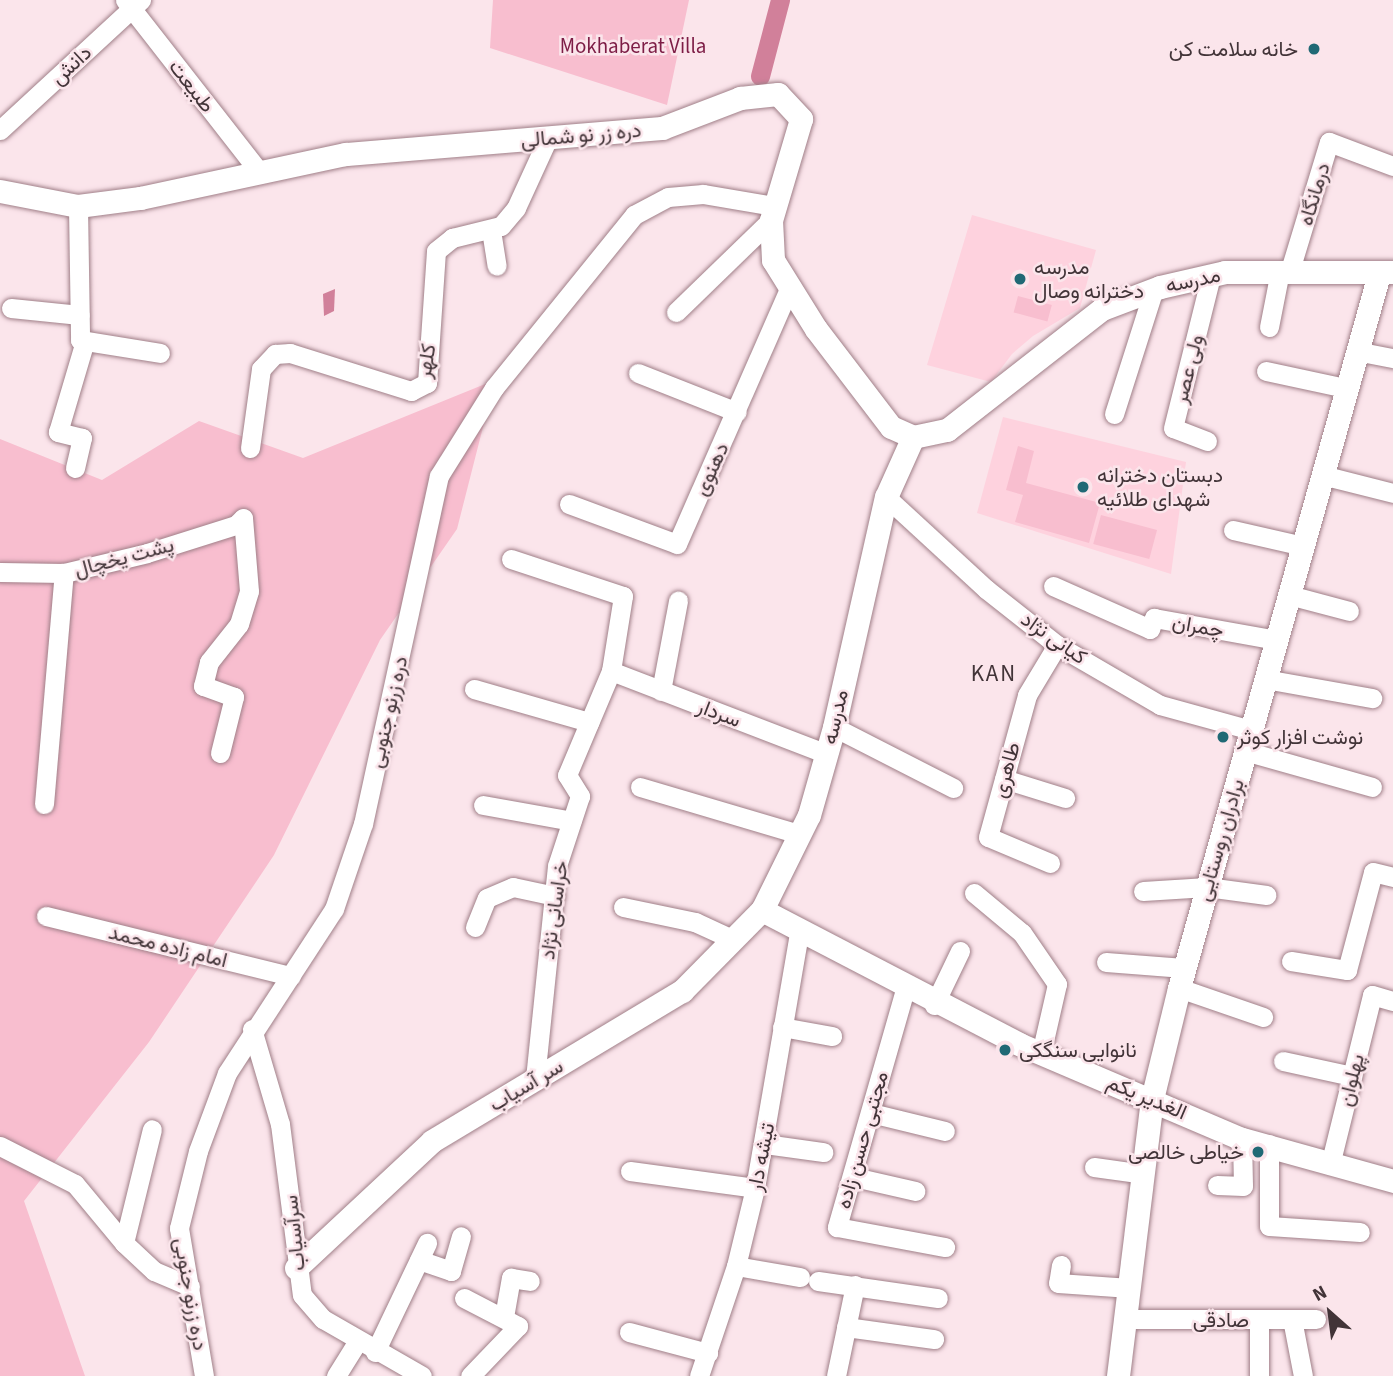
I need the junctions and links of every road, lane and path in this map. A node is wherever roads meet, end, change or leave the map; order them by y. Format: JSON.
{"nodes":[{"id":1,"x":133,"y":3,"type":"edge"},
{"id":2,"x":0,"y":130,"type":"edge"},
{"id":3,"x":548,"y":138,"type":"junction"},
{"id":4,"x":1393,"y":166,"type":"edge"},
{"id":5,"x":260,"y":173,"type":"junction"},
{"id":6,"x":0,"y":191,"type":"edge"},
{"id":7,"x":78,"y":206,"type":"junction"},
{"id":8,"x":773,"y":213,"type":"junction"},
{"id":9,"x":491,"y":229,"type":"junction"},
{"id":10,"x":497,"y":266,"type":"dead end"},
{"id":11,"x":1285,"y":270,"type":"junction"},
{"id":12,"x":1386,"y":273,"type":"edge"},
{"id":13,"x":1211,"y":276,"type":"junction"},
{"id":14,"x":790,"y":287,"type":"junction"},
{"id":15,"x":1154,"y":289,"type":"junction"},
{"id":16,"x":11,"y":308,"type":"dead end"},
{"id":17,"x":676,"y":312,"type":"dead end"},
{"id":18,"x":80,"y":315,"type":"junction"},
{"id":19,"x":1269,"y":327,"type":"dead end"},
{"id":20,"x":85,"y":341,"type":"junction"},
{"id":21,"x":1356,"y":351,"type":"junction"},
{"id":22,"x":160,"y":353,"type":"dead end"},
{"id":23,"x":1393,"y":358,"type":"edge"},
{"id":24,"x":1266,"y":371,"type":"dead end"},
{"id":25,"x":638,"y":373,"type":"dead end"},
{"id":26,"x":1345,"y":388,"type":"junction"},
{"id":27,"x":737,"y":412,"type":"junction"},
{"id":28,"x":1114,"y":414,"type":"dead end"},
{"id":29,"x":913,"y":438,"type":"junction"},
{"id":30,"x":1207,"y":440,"type":"dead end"},
{"id":31,"x":250,"y":448,"type":"dead end"},
{"id":32,"x":75,"y":468,"type":"dead end"},
{"id":33,"x":1322,"y":475,"type":"junction"},
{"id":34,"x":1393,"y":493,"type":"edge"},
{"id":35,"x":886,"y":497,"type":"junction"},
{"id":36,"x":569,"y":504,"type":"dead end"},
{"id":37,"x":1233,"y":530,"type":"dead end"},
{"id":38,"x":1303,"y":546,"type":"junction"},
{"id":39,"x":511,"y":559,"type":"dead end"},
{"id":40,"x":0,"y":572,"type":"edge"},
{"id":41,"x":64,"y":573,"type":"junction"},
{"id":42,"x":1053,"y":586,"type":"dead end"},
{"id":43,"x":1289,"y":595,"type":"junction"},
{"id":44,"x":678,"y":601,"type":"dead end"},
{"id":45,"x":1349,"y":611,"type":"dead end"},
{"id":46,"x":1276,"y":640,"type":"junction"},
{"id":47,"x":1057,"y":645,"type":"junction"},
{"id":48,"x":611,"y":671,"type":"junction"},
{"id":49,"x":1265,"y":678,"type":"junction"},
{"id":50,"x":474,"y":689,"type":"dead end"},
{"id":51,"x":661,"y":691,"type":"junction"},
{"id":52,"x":1372,"y":698,"type":"dead end"},
{"id":53,"x":589,"y":722,"type":"junction"},
{"id":54,"x":834,"y":727,"type":"junction"},
{"id":55,"x":1248,"y":741,"type":"junction"},
{"id":56,"x":220,"y":753,"type":"dead end"},
{"id":57,"x":827,"y":754,"type":"junction"},
{"id":58,"x":1004,"y":779,"type":"junction"},
{"id":59,"x":640,"y":787,"type":"dead end"},
{"id":60,"x":1373,"y":787,"type":"dead end"},
{"id":61,"x":953,"y":788,"type":"dead end"},
{"id":62,"x":1065,"y":799,"type":"dead end"},
{"id":63,"x":44,"y":804,"type":"dead end"},
{"id":64,"x":483,"y":804,"type":"dead end"},
{"id":65,"x":572,"y":821,"type":"junction"},
{"id":66,"x":799,"y":834,"type":"junction"},
{"id":67,"x":1050,"y":863,"type":"dead end"},
{"id":68,"x":1393,"y":877,"type":"edge"},
{"id":69,"x":1207,"y":887,"type":"junction"},
{"id":70,"x":1143,"y":891,"type":"dead end"},
{"id":71,"x":974,"y":893,"type":"dead end"},
{"id":72,"x":1266,"y":895,"type":"dead end"},
{"id":73,"x":555,"y":896,"type":"junction"},
{"id":74,"x":622,"y":906,"type":"dead end"},
{"id":75,"x":762,"y":910,"type":"junction"},
{"id":76,"x":46,"y":916,"type":"dead end"},
{"id":77,"x":475,"y":927,"type":"dead end"},
{"id":78,"x":799,"y":933,"type":"junction"},
{"id":79,"x":732,"y":939,"type":"junction"},
{"id":80,"x":960,"y":951,"type":"dead end"},
{"id":81,"x":1291,"y":961,"type":"dead end"},
{"id":82,"x":1106,"y":962,"type":"dead end"},
{"id":83,"x":291,"y":976,"type":"junction"},
{"id":84,"x":1181,"y":978,"type":"junction"},
{"id":85,"x":906,"y":986,"type":"junction"},
{"id":86,"x":1393,"y":1001,"type":"edge"},
{"id":87,"x":935,"y":1003,"type":"junction"},
{"id":88,"x":1263,"y":1017,"type":"dead end"},
{"id":89,"x":782,"y":1027,"type":"junction"},
{"id":90,"x":252,"y":1029,"type":"junction"},
{"id":91,"x":832,"y":1036,"type":"dead end"},
{"id":92,"x":1041,"y":1054,"type":"junction"},
{"id":93,"x":1283,"y":1061,"type":"dead end"},
{"id":94,"x":1352,"y":1076,"type":"junction"},
{"id":95,"x":535,"y":1080,"type":"junction"},
{"id":96,"x":1152,"y":1099,"type":"junction"},
{"id":97,"x":871,"y":1113,"type":"junction"},
{"id":98,"x":152,"y":1129,"type":"dead end"},
{"id":99,"x":945,"y":1131,"type":"dead end"},
{"id":100,"x":1242,"y":1139,"type":"junction"},
{"id":101,"x":765,"y":1144,"type":"junction"},
{"id":102,"x":1269,"y":1144,"type":"junction"},
{"id":103,"x":0,"y":1146,"type":"edge"},
{"id":104,"x":823,"y":1152,"type":"dead end"},
{"id":105,"x":1330,"y":1165,"type":"junction"},
{"id":106,"x":1094,"y":1167,"type":"dead end"},
{"id":107,"x":630,"y":1171,"type":"dead end"},
{"id":108,"x":1144,"y":1174,"type":"junction"},
{"id":109,"x":853,"y":1177,"type":"junction"},
{"id":110,"x":1393,"y":1181,"type":"edge"},
{"id":111,"x":1217,"y":1185,"type":"dead end"},
{"id":112,"x":755,"y":1188,"type":"junction"},
{"id":113,"x":915,"y":1191,"type":"dead end"},
{"id":114,"x":1360,"y":1232,"type":"dead end"},
{"id":115,"x":461,"y":1236,"type":"dead end"},
{"id":116,"x":124,"y":1243,"type":"junction"},
{"id":117,"x":945,"y":1247,"type":"dead end"},
{"id":118,"x":1061,"y":1265,"type":"dead end"},
{"id":119,"x":736,"y":1266,"type":"junction"},
{"id":120,"x":296,"y":1268,"type":"junction"},
{"id":121,"x":530,"y":1281,"type":"dead end"},
{"id":122,"x":855,"y":1285,"type":"junction"},
{"id":123,"x":190,"y":1286,"type":"junction"},
{"id":124,"x":1130,"y":1288,"type":"junction"},
{"id":125,"x":464,"y":1298,"type":"dead end"},
{"id":126,"x":938,"y":1298,"type":"dead end"},
{"id":127,"x":504,"y":1317,"type":"junction"},
{"id":128,"x":1126,"y":1319,"type":"junction"},
{"id":129,"x":1292,"y":1319,"type":"junction"},
{"id":130,"x":1317,"y":1319,"type":"dead end"},
{"id":131,"x":1259,"y":1320,"type":"junction"},
{"id":132,"x":846,"y":1327,"type":"junction"},
{"id":133,"x":629,"y":1332,"type":"dead end"},
{"id":134,"x":934,"y":1339,"type":"dead end"},
{"id":135,"x":357,"y":1342,"type":"junction"},
{"id":136,"x":375,"y":1352,"type":"junction"},
{"id":137,"x":708,"y":1353,"type":"junction"},
{"id":138,"x":204,"y":1376,"type":"edge"},
{"id":139,"x":336,"y":1376,"type":"edge"},
{"id":140,"x":422,"y":1376,"type":"edge"},
{"id":141,"x":470,"y":1376,"type":"edge"},
{"id":142,"x":699,"y":1376,"type":"edge"},
{"id":143,"x":836,"y":1376,"type":"edge"},
{"id":144,"x":1118,"y":1376,"type":"edge"},
{"id":145,"x":1259,"y":1376,"type":"edge"},
{"id":146,"x":1303,"y":1376,"type":"edge"}],
"edges":[{"from":1,"to":2,"type":"street","name":"دانش"},
{"from":1,"to":5,"type":"street","name":"طبیعت"},
{"from":3,"to":5,"type":"street","name":"دره زر نو شمالی"},
{"from":3,"to":8,"type":"street","name":"دره زر نو شمالی"},
{"from":3,"to":9,"type":"street","name":"کلهر"},
{"from":4,"to":11,"type":"street","name":"درمانگاه"},
{"from":5,"to":7,"type":"street","name":"دره زر نو شمالی"},
{"from":6,"to":7,"type":"street","name":"دره زر نو شمالی"},
{"from":7,"to":18,"type":"street"},
{"from":8,"to":14,"type":"street","name":"دره زر نو شمالی"},
{"from":8,"to":17,"type":"street"},
{"from":8,"to":83,"type":"street","name":"دره زرنو جنوبی"},
{"from":9,"to":10,"type":"street"},
{"from":9,"to":31,"type":"street","name":"کلهر"},
{"from":11,"to":12,"type":"street","name":"مدرسه"},
{"from":11,"to":13,"type":"street","name":"مدرسه"},
{"from":11,"to":19,"type":"street"},
{"from":12,"to":21,"type":"street","name":"برادران روستایی"},
{"from":13,"to":15,"type":"street","name":"مدرسه"},
{"from":13,"to":30,"type":"street","name":"ولی عصر"},
{"from":14,"to":27,"type":"street","name":"دهنوی"},
{"from":14,"to":29,"type":"street","name":"دره زر نو شمالی"},
{"from":15,"to":28,"type":"street"},
{"from":15,"to":29,"type":"street","name":"مدرسه"},
{"from":16,"to":18,"type":"street"},
{"from":18,"to":20,"type":"street"},
{"from":20,"to":22,"type":"street"},
{"from":20,"to":32,"type":"street"},
{"from":21,"to":23,"type":"street"},
{"from":21,"to":26,"type":"street","name":"برادران روستایی"},
{"from":24,"to":26,"type":"street"},
{"from":25,"to":27,"type":"street"},
{"from":26,"to":33,"type":"street","name":"برادران روستایی"},
{"from":27,"to":36,"type":"street","name":"دهنوی"},
{"from":29,"to":35,"type":"street","name":"مدرسه"},
{"from":33,"to":34,"type":"street"},
{"from":33,"to":38,"type":"street","name":"برادران روستایی"},
{"from":35,"to":47,"type":"street","name":"کیانی نژاد"},
{"from":35,"to":54,"type":"street","name":"مدرسه"},
{"from":37,"to":38,"type":"street"},
{"from":38,"to":43,"type":"street","name":"برادران روستایی"},
{"from":39,"to":48,"type":"street"},
{"from":40,"to":41,"type":"street","name":"پشت یخچال"},
{"from":41,"to":56,"type":"street","name":"پشت یخچال"},
{"from":41,"to":63,"type":"street"},
{"from":42,"to":46,"type":"street","name":"چمران"},
{"from":43,"to":45,"type":"street"},
{"from":43,"to":46,"type":"street","name":"برادران روستایی"},
{"from":44,"to":51,"type":"street"},
{"from":46,"to":49,"type":"street","name":"برادران روستایی"},
{"from":47,"to":55,"type":"street","name":"کیانی نژاد"},
{"from":47,"to":58,"type":"street","name":"طاهری"},
{"from":48,"to":51,"type":"street","name":"سردار"},
{"from":48,"to":53,"type":"street","name":"خراسانی نژاد"},
{"from":49,"to":52,"type":"street"},
{"from":49,"to":55,"type":"street","name":"برادران روستایی"},
{"from":50,"to":53,"type":"street"},
{"from":51,"to":57,"type":"street","name":"سردار"},
{"from":53,"to":65,"type":"street","name":"خراسانی نژاد"},
{"from":54,"to":57,"type":"street","name":"مدرسه"},
{"from":54,"to":61,"type":"street"},
{"from":55,"to":60,"type":"street","name":"کیانی نژاد"},
{"from":55,"to":69,"type":"street","name":"برادران روستایی"},
{"from":57,"to":66,"type":"street","name":"مدرسه"},
{"from":58,"to":62,"type":"street"},
{"from":58,"to":67,"type":"street","name":"طاهری"},
{"from":59,"to":66,"type":"street"},
{"from":64,"to":65,"type":"street"},
{"from":65,"to":73,"type":"street","name":"خراسانی نژاد"},
{"from":66,"to":75,"type":"street","name":"مدرسه"},
{"from":68,"to":81,"type":"street"},
{"from":69,"to":70,"type":"street"},
{"from":69,"to":72,"type":"street"},
{"from":69,"to":84,"type":"street","name":"برادران روستایی"},
{"from":71,"to":92,"type":"street"},
{"from":73,"to":77,"type":"street"},
{"from":73,"to":95,"type":"street","name":"خراسانی نژاد"},
{"from":74,"to":79,"type":"street"},
{"from":75,"to":78,"type":"street","name":"الغدیر یکم"},
{"from":75,"to":79,"type":"street","name":"سر آسیاب"},
{"from":76,"to":83,"type":"street","name":"امام زاده محمد"},
{"from":78,"to":85,"type":"street","name":"الغدیر یکم"},
{"from":78,"to":89,"type":"street","name":"تیشه دار"},
{"from":79,"to":95,"type":"street","name":"سر آسیاب"},
{"from":80,"to":87,"type":"street"},
{"from":82,"to":84,"type":"street"},
{"from":83,"to":90,"type":"street","name":"دره زرنو جنوبی"},
{"from":84,"to":88,"type":"street"},
{"from":84,"to":96,"type":"street","name":"برادران روستایی"},
{"from":85,"to":87,"type":"street","name":"الغدیر یکم"},
{"from":85,"to":97,"type":"street","name":"مجتبی حسن زاده"},
{"from":86,"to":94,"type":"street","name":"پهلوان"},
{"from":87,"to":92,"type":"street","name":"الغدیر یکم"},
{"from":89,"to":91,"type":"street"},
{"from":89,"to":101,"type":"street","name":"تیشه دار"},
{"from":90,"to":120,"type":"street","name":"سرآسیاب"},
{"from":90,"to":123,"type":"street","name":"دره زرنو جنوبی"},
{"from":92,"to":96,"type":"street","name":"الغدیر یکم"},
{"from":93,"to":94,"type":"street"},
{"from":94,"to":105,"type":"street","name":"پهلوان"},
{"from":95,"to":120,"type":"street","name":"سر آسیاب"},
{"from":96,"to":100,"type":"street","name":"الغدیر یکم"},
{"from":96,"to":108,"type":"street","name":"برادران روستایی"},
{"from":97,"to":99,"type":"street"},
{"from":97,"to":109,"type":"street","name":"مجتبی حسن زاده"},
{"from":98,"to":116,"type":"street"},
{"from":100,"to":102,"type":"street","name":"الغدیر یکم"},
{"from":100,"to":111,"type":"street"},
{"from":101,"to":104,"type":"street"},
{"from":101,"to":112,"type":"street","name":"تیشه دار"},
{"from":102,"to":105,"type":"street","name":"الغدیر یکم"},
{"from":102,"to":114,"type":"street"},
{"from":103,"to":116,"type":"street"},
{"from":105,"to":110,"type":"street","name":"الغدیر یکم"},
{"from":106,"to":108,"type":"street"},
{"from":107,"to":112,"type":"street"},
{"from":108,"to":124,"type":"street","name":"برادران روستایی"},
{"from":109,"to":113,"type":"street"},
{"from":109,"to":117,"type":"street","name":"مجتبی حسن زاده"},
{"from":112,"to":119,"type":"street","name":"تیشه دار"},
{"from":115,"to":136,"type":"street"},
{"from":116,"to":123,"type":"street"},
{"from":118,"to":124,"type":"street"},
{"from":119,"to":122,"type":"street"},
{"from":119,"to":137,"type":"street","name":"تیشه دار"},
{"from":120,"to":135,"type":"street","name":"سرآسیاب"},
{"from":121,"to":127,"type":"street"},
{"from":122,"to":126,"type":"street"},
{"from":122,"to":132,"type":"street"},
{"from":123,"to":138,"type":"street","name":"دره زرنو جنوبی"},
{"from":124,"to":128,"type":"street","name":"برادران روستایی"},
{"from":125,"to":127,"type":"street"},
{"from":127,"to":141,"type":"street"},
{"from":128,"to":131,"type":"street","name":"صادقی"},
{"from":128,"to":144,"type":"street","name":"برادران روستایی"},
{"from":129,"to":130,"type":"street","name":"صادقی"},
{"from":129,"to":131,"type":"street","name":"صادقی"},
{"from":129,"to":146,"type":"street"},
{"from":131,"to":145,"type":"street"},
{"from":132,"to":134,"type":"street"},
{"from":132,"to":143,"type":"street"},
{"from":133,"to":137,"type":"street"},
{"from":135,"to":136,"type":"street","name":"سرآسیاب"},
{"from":135,"to":139,"type":"street"},
{"from":136,"to":140,"type":"street","name":"سرآسیاب"},
{"from":137,"to":142,"type":"street","name":"تیشه دار"}]}
